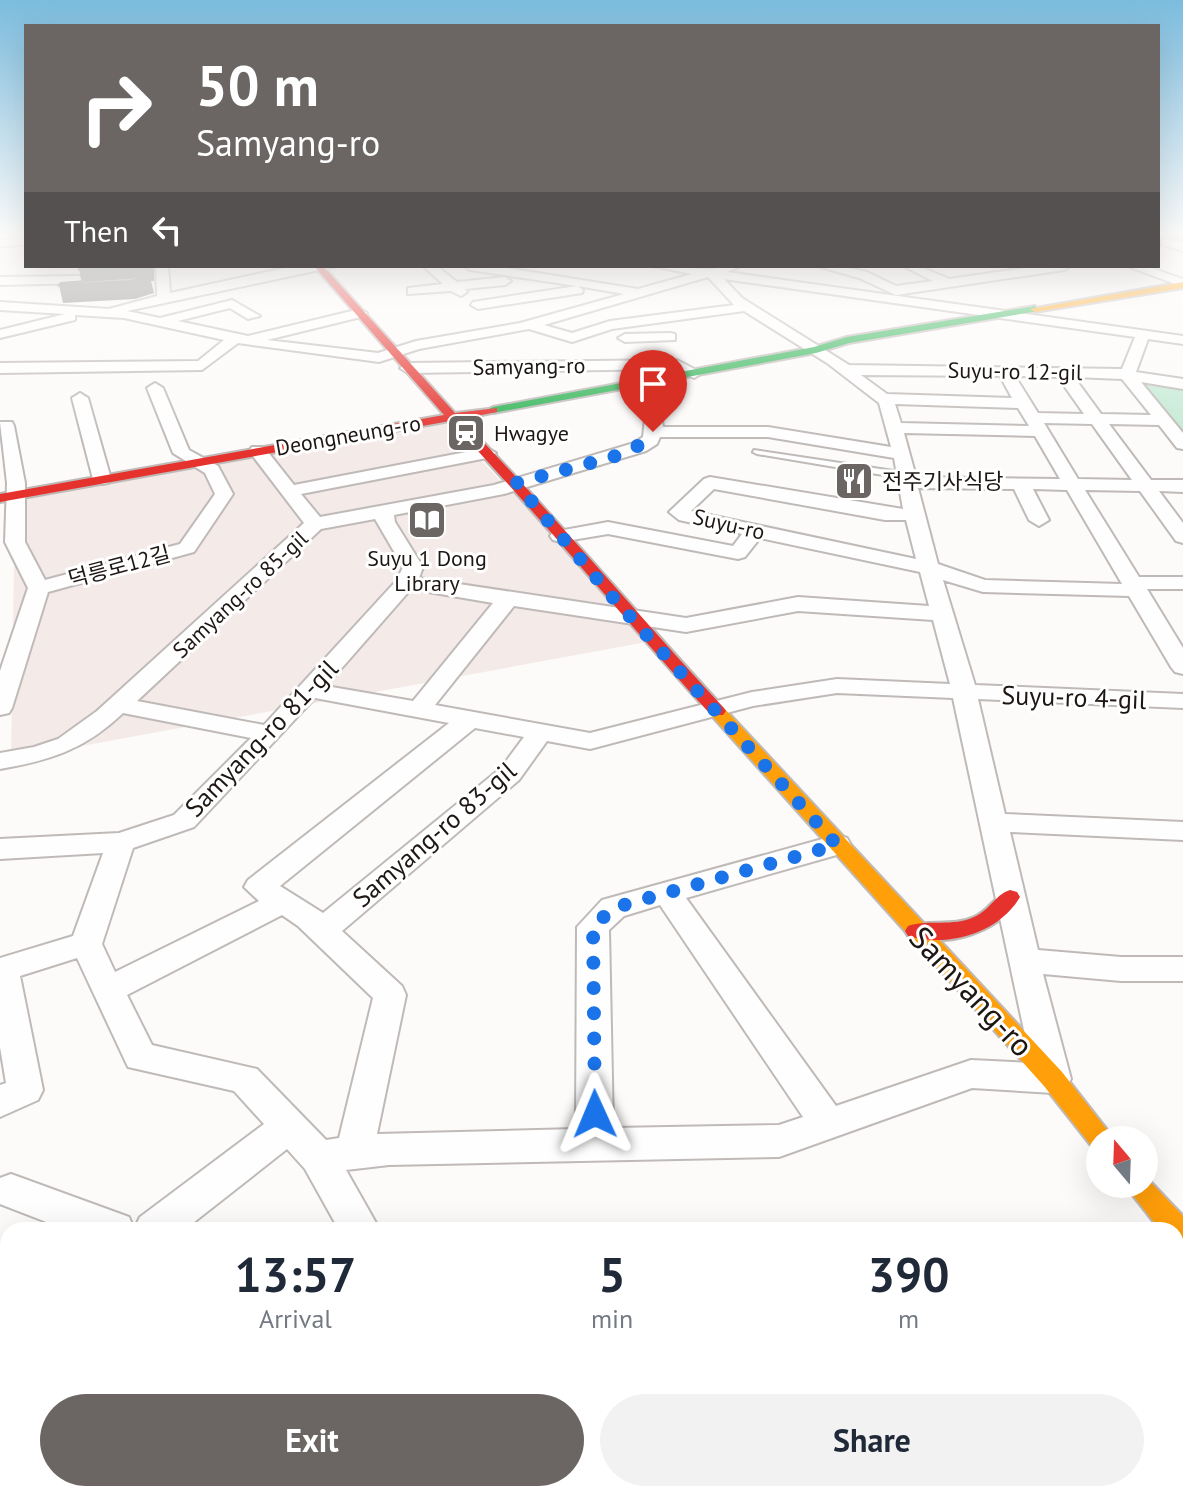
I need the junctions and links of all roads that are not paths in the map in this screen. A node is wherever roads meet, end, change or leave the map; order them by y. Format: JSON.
{"nodes":[{"id":1,"x":48,"y":303,"type":"edge"},
{"id":2,"x":133,"y":303,"type":"edge"},
{"id":3,"x":352,"y":303,"type":"edge"},
{"id":4,"x":475,"y":303,"type":"edge"},
{"id":5,"x":604,"y":303,"type":"edge"},
{"id":6,"x":740,"y":303,"type":"edge"},
{"id":7,"x":925,"y":303,"type":"edge"},
{"id":8,"x":1090,"y":303,"type":"edge"},
{"id":9,"x":1124,"y":303,"type":"edge"},
{"id":10,"x":0,"y":306,"type":"edge"},
{"id":11,"x":21,"y":307,"type":"junction"},
{"id":12,"x":747,"y":307,"type":"junction"},
{"id":13,"x":41,"y":308,"type":"junction"},
{"id":14,"x":82,"y":311,"type":"junction"},
{"id":15,"x":0,"y":313,"type":"edge"},
{"id":16,"x":105,"y":313,"type":"junction"},
{"id":17,"x":360,"y":313,"type":"junction"},
{"id":18,"x":701,"y":313,"type":"junction"},
{"id":19,"x":131,"y":316,"type":"junction"},
{"id":20,"x":253,"y":316,"type":"dead end"},
{"id":21,"x":1022,"y":317,"type":"junction"},
{"id":22,"x":650,"y":320,"type":"junction"},
{"id":23,"x":159,"y":322,"type":"junction"},
{"id":24,"x":53,"y":323,"type":"junction"},
{"id":25,"x":530,"y":325,"type":"junction"},
{"id":26,"x":601,"y":328,"type":"junction"},
{"id":27,"x":729,"y":329,"type":"dead end"},
{"id":28,"x":502,"y":330,"type":"junction"},
{"id":29,"x":0,"y":334,"type":"edge"},
{"id":30,"x":1143,"y":334,"type":"junction"},
{"id":31,"x":670,"y":337,"type":"junction"},
{"id":32,"x":240,"y":340,"type":"junction"},
{"id":33,"x":1183,"y":340,"type":"edge"},
{"id":34,"x":513,"y":344,"type":"dead end"},
{"id":35,"x":816,"y":350,"type":"junction"},
{"id":36,"x":0,"y":352,"type":"edge"},
{"id":37,"x":394,"y":352,"type":"junction"},
{"id":38,"x":136,"y":353,"type":"dead end"},
{"id":39,"x":677,"y":364,"type":"junction"},
{"id":40,"x":408,"y":368,"type":"junction"},
{"id":41,"x":846,"y":370,"type":"junction"},
{"id":42,"x":3,"y":371,"type":"edge"},
{"id":43,"x":1004,"y":371,"type":"junction"},
{"id":44,"x":1062,"y":372,"type":"junction"},
{"id":45,"x":694,"y":373,"type":"junction"},
{"id":46,"x":1127,"y":375,"type":"junction"},
{"id":47,"x":1183,"y":384,"type":"edge"},
{"id":48,"x":630,"y":386,"type":"junction"},
{"id":49,"x":155,"y":388,"type":"dead end"},
{"id":50,"x":80,"y":398,"type":"dead end"},
{"id":51,"x":883,"y":399,"type":"junction"},
{"id":52,"x":452,"y":417,"type":"junction"},
{"id":53,"x":1032,"y":417,"type":"junction"},
{"id":54,"x":1096,"y":419,"type":"junction"},
{"id":55,"x":1163,"y":420,"type":"junction"},
{"id":56,"x":3,"y":426,"type":"edge"},
{"id":57,"x":893,"y":428,"type":"junction"},
{"id":58,"x":653,"y":432,"type":"junction"},
{"id":59,"x":1183,"y":444,"type":"edge"},
{"id":60,"x":258,"y":451,"type":"junction"},
{"id":61,"x":757,"y":452,"type":"dead end"},
{"id":62,"x":487,"y":453,"type":"junction"},
{"id":63,"x":197,"y":462,"type":"junction"},
{"id":64,"x":906,"y":471,"type":"junction"},
{"id":65,"x":102,"y":479,"type":"junction"},
{"id":66,"x":516,"y":483,"type":"junction"},
{"id":67,"x":1021,"y":484,"type":"junction"},
{"id":68,"x":1072,"y":484,"type":"junction"},
{"id":69,"x":1145,"y":485,"type":"junction"},
{"id":70,"x":1183,"y":486,"type":"edge"},
{"id":71,"x":289,"y":491,"type":"junction"},
{"id":72,"x":8,"y":496,"type":"edge"},
{"id":73,"x":384,"y":513,"type":"junction"},
{"id":74,"x":915,"y":515,"type":"junction"},
{"id":75,"x":1039,"y":520,"type":"dead end"},
{"id":76,"x":315,"y":524,"type":"junction"},
{"id":77,"x":755,"y":531,"type":"junction"},
{"id":78,"x":560,"y":536,"type":"junction"},
{"id":79,"x":1183,"y":537,"type":"edge"},
{"id":80,"x":929,"y":568,"type":"junction"},
{"id":81,"x":406,"y":582,"type":"junction"},
{"id":82,"x":1183,"y":583,"type":"edge"},
{"id":83,"x":1133,"y":585,"type":"junction"},
{"id":84,"x":39,"y":588,"type":"junction"},
{"id":85,"x":508,"y":599,"type":"junction"},
{"id":86,"x":943,"y":614,"type":"junction"},
{"id":87,"x":631,"y":618,"type":"junction"},
{"id":88,"x":28,"y":623,"type":"junction"},
{"id":89,"x":0,"y":626,"type":"edge"},
{"id":90,"x":1179,"y":655,"type":"edge"},
{"id":91,"x":309,"y":690,"type":"junction"},
{"id":92,"x":965,"y":692,"type":"junction"},
{"id":93,"x":1183,"y":701,"type":"edge"},
{"id":94,"x":119,"y":705,"type":"junction"},
{"id":95,"x":0,"y":708,"type":"edge"},
{"id":96,"x":419,"y":710,"type":"junction"},
{"id":97,"x":714,"y":710,"type":"junction"},
{"id":98,"x":469,"y":720,"type":"junction"},
{"id":99,"x":540,"y":732,"type":"junction"},
{"id":100,"x":270,"y":734,"type":"junction"},
{"id":101,"x":3,"y":752,"type":"edge"},
{"id":102,"x":994,"y":822,"type":"junction"},
{"id":103,"x":1183,"y":831,"type":"edge"},
{"id":104,"x":121,"y":842,"type":"junction"},
{"id":105,"x":837,"y":845,"type":"junction"},
{"id":106,"x":0,"y":849,"type":"edge"},
{"id":107,"x":667,"y":893,"type":"junction"},
{"id":108,"x":270,"y":894,"type":"junction"},
{"id":109,"x":1010,"y":897,"type":"junction"},
{"id":110,"x":322,"y":931,"type":"junction"},
{"id":111,"x":916,"y":931,"type":"junction"},
{"id":112,"x":86,"y":944,"type":"junction"},
{"id":113,"x":1024,"y":961,"type":"junction"},
{"id":114,"x":2,"y":969,"type":"edge"},
{"id":115,"x":1183,"y":969,"type":"edge"},
{"id":116,"x":108,"y":990,"type":"junction"},
{"id":117,"x":1053,"y":1079,"type":"junction"},
{"id":118,"x":0,"y":1102,"type":"edge"},
{"id":119,"x":828,"y":1124,"type":"junction"},
{"id":120,"x":289,"y":1126,"type":"junction"},
{"id":121,"x":1091,"y":1126,"type":"edge"},
{"id":122,"x":595,"y":1145,"type":"junction"},
{"id":123,"x":336,"y":1155,"type":"junction"},
{"id":124,"x":11,"y":1191,"type":"dead end"},
{"id":125,"x":1149,"y":1198,"type":"edge"},
{"id":126,"x":94,"y":1222,"type":"edge"},
{"id":127,"x":164,"y":1222,"type":"edge"},
{"id":128,"x":357,"y":1222,"type":"edge"},
{"id":129,"x":1171,"y":1222,"type":"edge"}],
"edges":[{"from":1,"to":13,"type":"street"},
{"from":2,"to":16,"type":"street"},
{"from":3,"to":17,"type":"main road","name":"Samyang-ro"},
{"from":4,"to":28,"type":"street"},
{"from":5,"to":25,"type":"street"},
{"from":6,"to":12,"type":"street"},
{"from":7,"to":21,"type":"street"},
{"from":8,"to":21,"type":"main road","name":"Deongneung-ro"},
{"from":9,"to":21,"type":"main road","name":"Deongneung-ro"},
{"from":10,"to":11,"type":"street"},
{"from":11,"to":13,"type":"street"},
{"from":11,"to":15,"type":"street"},
{"from":12,"to":18,"type":"street"},
{"from":12,"to":35,"type":"street"},
{"from":13,"to":14,"type":"street"},
{"from":14,"to":16,"type":"street"},
{"from":14,"to":24,"type":"street"},
{"from":16,"to":19,"type":"street"},
{"from":17,"to":32,"type":"street"},
{"from":17,"to":37,"type":"main road","name":"Samyang-ro"},
{"from":18,"to":22,"type":"street"},
{"from":18,"to":27,"type":"street"},
{"from":19,"to":23,"type":"street"},
{"from":19,"to":24,"type":"street"},
{"from":20,"to":23,"type":"street"},
{"from":21,"to":30,"type":"street"},
{"from":21,"to":35,"type":"main road","name":"Deongneung-ro"},
{"from":21,"to":35,"type":"main road","name":"Deongneung-ro"},
{"from":22,"to":26,"type":"street"},
{"from":22,"to":31,"type":"street"},
{"from":23,"to":32,"type":"street"},
{"from":24,"to":29,"type":"street"},
{"from":25,"to":26,"type":"street"},
{"from":25,"to":28,"type":"street"},
{"from":26,"to":31,"type":"street"},
{"from":28,"to":34,"type":"street"},
{"from":28,"to":37,"type":"street"},
{"from":30,"to":33,"type":"street"},
{"from":30,"to":46,"type":"street"},
{"from":31,"to":39,"type":"street"},
{"from":32,"to":37,"type":"street"},
{"from":32,"to":42,"type":"street"},
{"from":35,"to":41,"type":"street"},
{"from":35,"to":45,"type":"main road","name":"Deongneung-ro"},
{"from":36,"to":38,"type":"street"},
{"from":37,"to":40,"type":"main road","name":"Samyang-ro"},
{"from":39,"to":40,"type":"street","name":"Samyang-ro"},
{"from":39,"to":45,"type":"street","name":"Samyang-ro"},
{"from":40,"to":52,"type":"main road","name":"Samyang-ro"},
{"from":41,"to":43,"type":"street","name":"Suyu-ro 12-gil"},
{"from":41,"to":51,"type":"street"},
{"from":43,"to":44,"type":"street","name":"Suyu-ro 12-gil"},
{"from":43,"to":53,"type":"street"},
{"from":44,"to":46,"type":"street","name":"Suyu-ro 12-gil"},
{"from":44,"to":54,"type":"street"},
{"from":45,"to":48,"type":"main road","name":"Deongneung-ro"},
{"from":46,"to":47,"type":"street","name":"Suyu-ro 12-gil"},
{"from":46,"to":55,"type":"street"},
{"from":48,"to":52,"type":"main road","name":"Deongneung-ro"},
{"from":48,"to":58,"type":"street"},
{"from":49,"to":63,"type":"street"},
{"from":50,"to":65,"type":"street"},
{"from":51,"to":53,"type":"street"},
{"from":51,"to":57,"type":"street"},
{"from":52,"to":60,"type":"main road","name":"Deongneung-ro"},
{"from":52,"to":62,"type":"main road","name":"Samyang-ro"},
{"from":53,"to":54,"type":"street"},
{"from":53,"to":57,"type":"street"},
{"from":53,"to":68,"type":"street"},
{"from":54,"to":55,"type":"street"},
{"from":54,"to":69,"type":"street"},
{"from":55,"to":59,"type":"street"},
{"from":56,"to":72,"type":"street"},
{"from":57,"to":64,"type":"street"},
{"from":58,"to":64,"type":"street"},
{"from":58,"to":66,"type":"street"},
{"from":60,"to":63,"type":"main road","name":"Deongneung-ro"},
{"from":60,"to":71,"type":"street","name":"Deongneung-ro"},
{"from":61,"to":64,"type":"lane"},
{"from":62,"to":66,"type":"main road","name":"Samyang-ro"},
{"from":62,"to":71,"type":"street"},
{"from":63,"to":65,"type":"main road","name":"Deongneung-ro"},
{"from":63,"to":84,"type":"street","name":"덕릉로12길"},
{"from":64,"to":67,"type":"street"},
{"from":64,"to":74,"type":"street"},
{"from":65,"to":72,"type":"main road","name":"Deongneung-ro"},
{"from":66,"to":73,"type":"street","name":"Samyang-ro 85-gil"},
{"from":66,"to":78,"type":"main road","name":"Samyang-ro"},
{"from":67,"to":68,"type":"street"},
{"from":67,"to":75,"type":"street"},
{"from":68,"to":69,"type":"street"},
{"from":68,"to":83,"type":"street"},
{"from":69,"to":70,"type":"street"},
{"from":69,"to":79,"type":"street"},
{"from":71,"to":76,"type":"street","name":"Deongneung-ro"},
{"from":72,"to":84,"type":"street"},
{"from":73,"to":76,"type":"street","name":"Samyang-ro 85-gil"},
{"from":73,"to":81,"type":"street"},
{"from":74,"to":77,"type":"street","name":"Suyu-ro"},
{"from":74,"to":80,"type":"street"},
{"from":76,"to":94,"type":"street","name":"Samyang-ro 85-gil"},
{"from":77,"to":78,"type":"street"},
{"from":77,"to":80,"type":"street","name":"Suyu-ro"},
{"from":78,"to":87,"type":"main road","name":"Samyang-ro"},
{"from":80,"to":83,"type":"street","name":"Suyu-ro"},
{"from":80,"to":86,"type":"street"},
{"from":81,"to":85,"type":"street"},
{"from":81,"to":91,"type":"street","name":"Samyang-ro 81-gil"},
{"from":82,"to":83,"type":"street","name":"Suyu-ro"},
{"from":83,"to":90,"type":"street"},
{"from":84,"to":88,"type":"street"},
{"from":85,"to":87,"type":"street"},
{"from":85,"to":96,"type":"street"},
{"from":86,"to":87,"type":"street"},
{"from":86,"to":92,"type":"street"},
{"from":87,"to":97,"type":"main road","name":"Samyang-ro"},
{"from":88,"to":89,"type":"street"},
{"from":88,"to":95,"type":"street"},
{"from":91,"to":96,"type":"street","name":"Samyang-ro 83-gil"},
{"from":91,"to":100,"type":"street","name":"Samyang-ro 81-gil"},
{"from":92,"to":93,"type":"street","name":"Suyu-ro 4-gil"},
{"from":92,"to":97,"type":"street"},
{"from":92,"to":102,"type":"street"},
{"from":94,"to":100,"type":"street"},
{"from":94,"to":101,"type":"street","name":"Samyang-ro 85-gil"},
{"from":96,"to":98,"type":"street","name":"Samyang-ro 83-gil"},
{"from":97,"to":99,"type":"street","name":"Samyang-ro 83-gil"},
{"from":97,"to":105,"type":"main road","name":"Samyang-ro"},
{"from":98,"to":99,"type":"street","name":"Samyang-ro 83-gil"},
{"from":98,"to":108,"type":"street"},
{"from":99,"to":110,"type":"street","name":"Samyang-ro 83-gil"},
{"from":100,"to":104,"type":"street","name":"Samyang-ro 81-gil"},
{"from":102,"to":103,"type":"street"},
{"from":102,"to":109,"type":"street"},
{"from":104,"to":106,"type":"street","name":"Samyang-ro 81-gil"},
{"from":104,"to":112,"type":"street"},
{"from":105,"to":107,"type":"street"},
{"from":105,"to":111,"type":"main road","name":"Samyang-ro"},
{"from":107,"to":119,"type":"street"},
{"from":107,"to":122,"type":"street"},
{"from":108,"to":110,"type":"street"},
{"from":108,"to":116,"type":"street"},
{"from":109,"to":111,"type":"main road"},
{"from":109,"to":113,"type":"street"},
{"from":110,"to":123,"type":"street"},
{"from":111,"to":117,"type":"main road","name":"Samyang-ro"},
{"from":112,"to":114,"type":"street"},
{"from":112,"to":116,"type":"street"},
{"from":113,"to":115,"type":"street"},
{"from":113,"to":117,"type":"street"},
{"from":114,"to":118,"type":"street"},
{"from":116,"to":120,"type":"street"},
{"from":117,"to":119,"type":"street"},
{"from":117,"to":121,"type":"main road","name":"Samyang-ro"},
{"from":119,"to":122,"type":"street"},
{"from":120,"to":123,"type":"street"},
{"from":120,"to":127,"type":"street"},
{"from":122,"to":123,"type":"street"},
{"from":123,"to":128,"type":"street"},
{"from":124,"to":126,"type":"street"},
{"from":125,"to":129,"type":"main road"}]}
